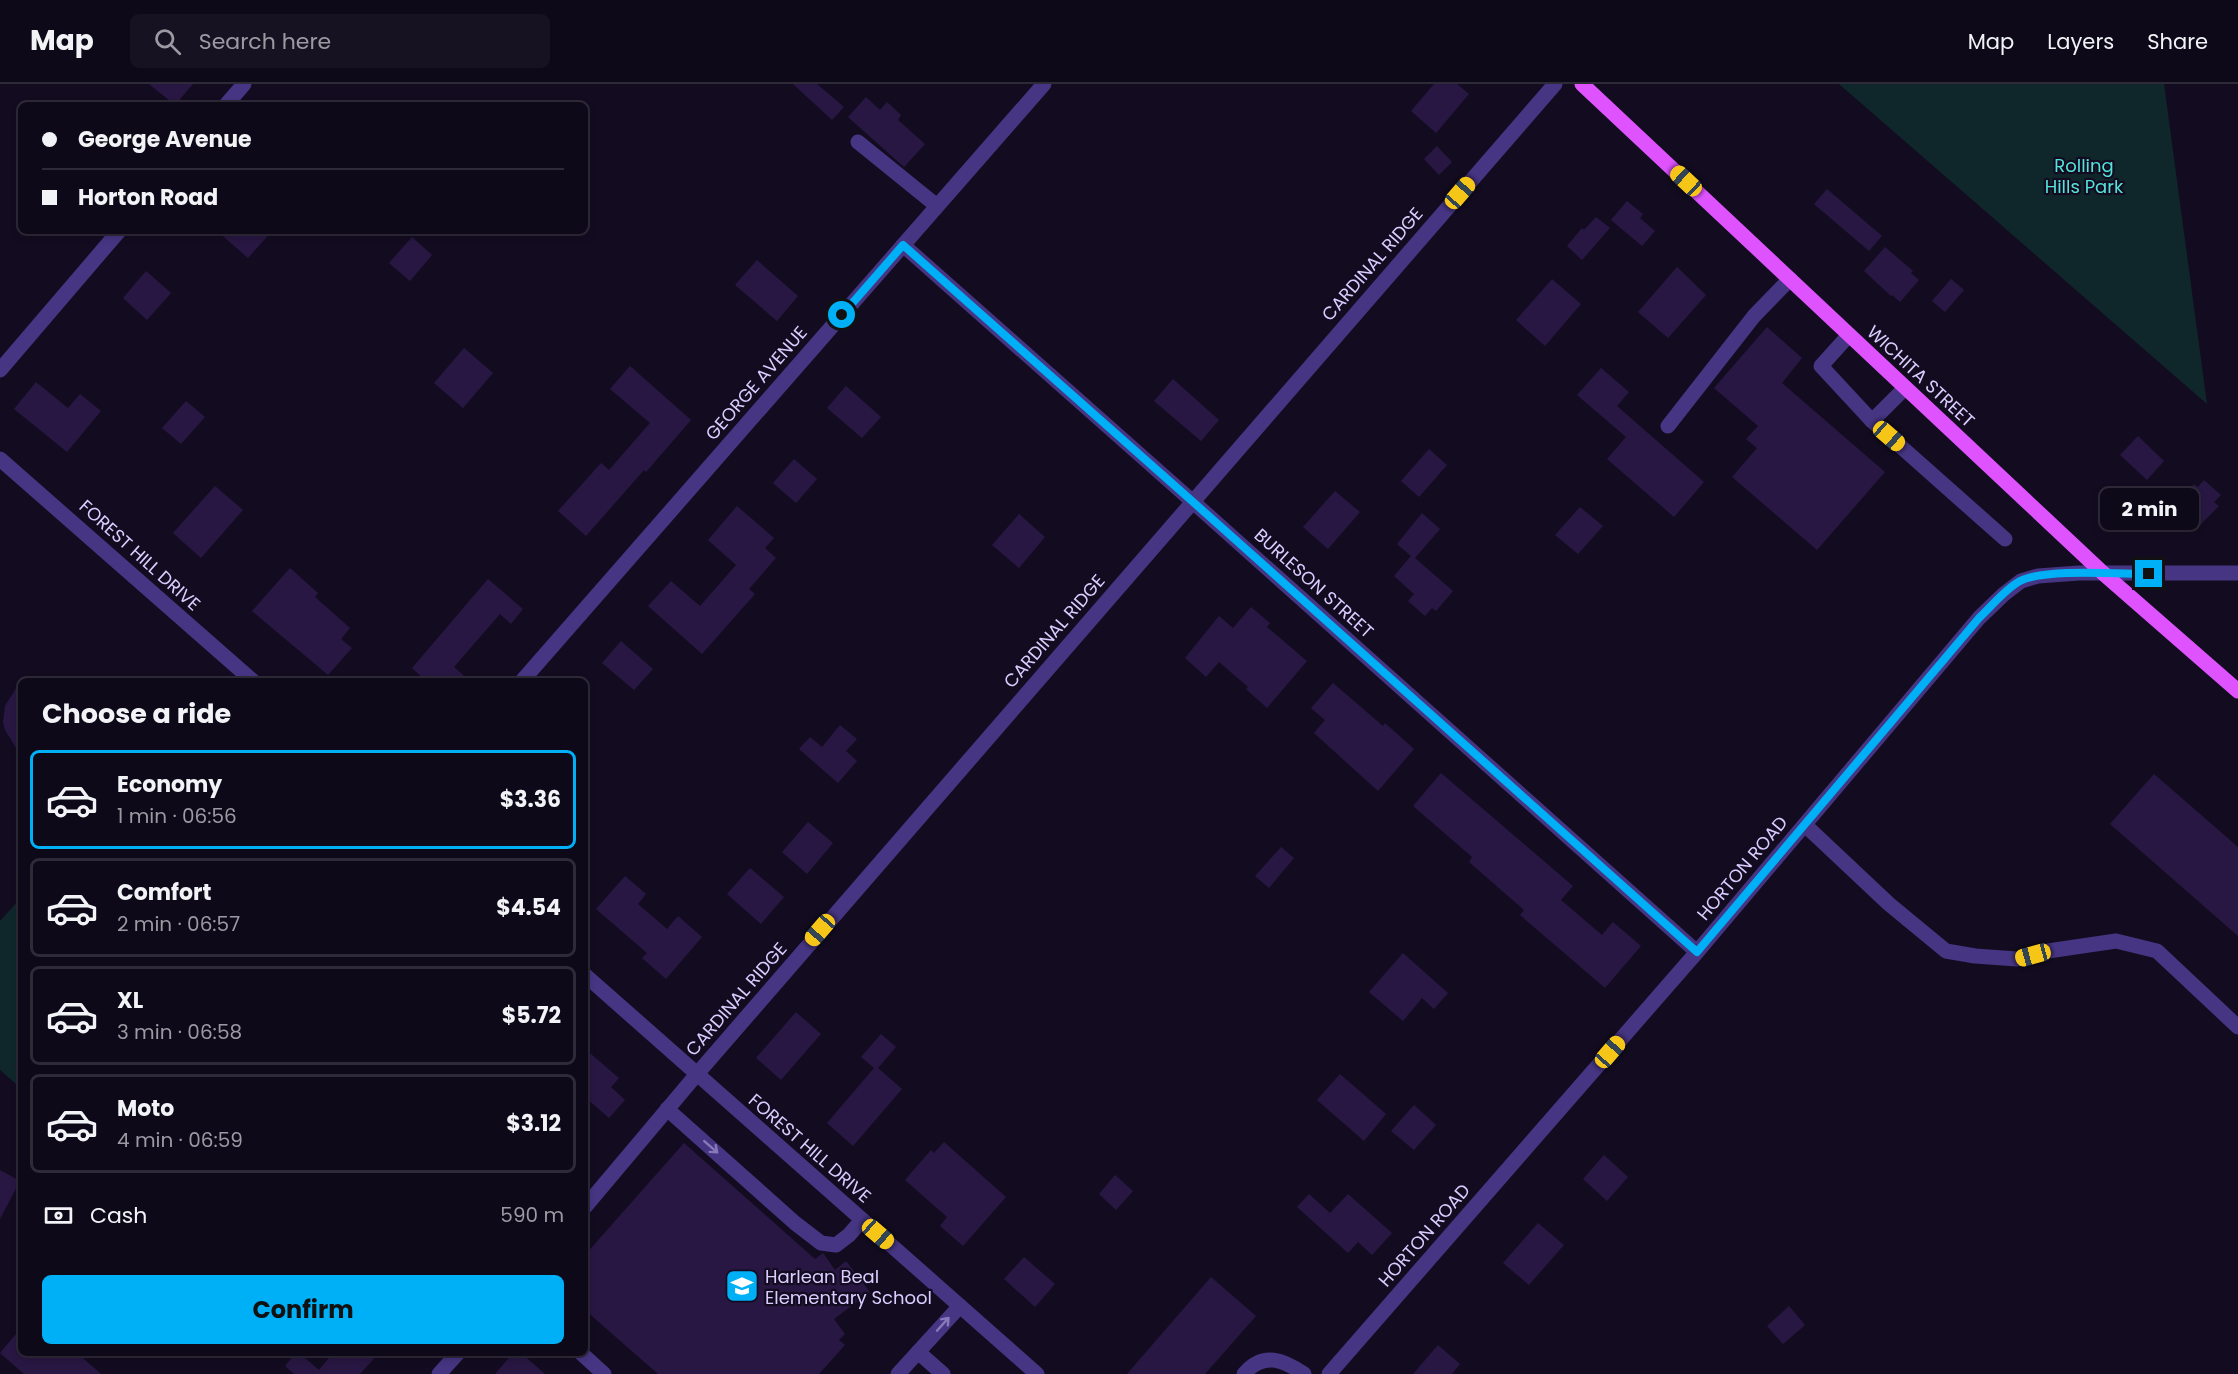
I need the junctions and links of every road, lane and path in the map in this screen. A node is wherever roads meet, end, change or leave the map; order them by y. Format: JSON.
{"nodes":[{"id":1,"x":244,"y":84,"type":"edge"},
{"id":2,"x":1044,"y":84,"type":"edge"},
{"id":3,"x":1555,"y":84,"type":"edge"},
{"id":4,"x":1582,"y":84,"type":"edge"},
{"id":5,"x":229,"y":102,"type":"edge"},
{"id":6,"x":858,"y":142,"type":"dead end"},
{"id":7,"x":937,"y":206,"type":"junction"},
{"id":8,"x":116,"y":234,"type":"edge"},
{"id":9,"x":903,"y":245,"type":"junction"},
{"id":10,"x":1790,"y":279,"type":"junction"},
{"id":11,"x":1849,"y":335,"type":"junction"},
{"id":12,"x":0,"y":370,"type":"edge"},
{"id":13,"x":1905,"y":388,"type":"junction"},
{"id":14,"x":1872,"y":421,"type":"junction"},
{"id":15,"x":1668,"y":426,"type":"dead end"},
{"id":16,"x":0,"y":459,"type":"edge"},
{"id":17,"x":1192,"y":501,"type":"junction"},
{"id":18,"x":2005,"y":539,"type":"dead end"},
{"id":19,"x":2238,"y":573,"type":"edge"},
{"id":20,"x":2104,"y":574,"type":"junction"},
{"id":21,"x":250,"y":678,"type":"edge"},
{"id":22,"x":525,"y":678,"type":"edge"},
{"id":23,"x":2238,"y":691,"type":"edge"},
{"id":24,"x":1805,"y":825,"type":"junction"},
{"id":25,"x":1697,"y":952,"type":"junction"},
{"id":26,"x":588,"y":978,"type":"edge"},
{"id":27,"x":2238,"y":1027,"type":"edge"},
{"id":28,"x":697,"y":1074,"type":"junction"},
{"id":29,"x":667,"y":1109,"type":"junction"},
{"id":30,"x":588,"y":1203,"type":"edge"},
{"id":31,"x":862,"y":1220,"type":"junction"},
{"id":32,"x":960,"y":1306,"type":"junction"},
{"id":33,"x":918,"y":1352,"type":"junction"},
{"id":34,"x":455,"y":1356,"type":"edge"},
{"id":35,"x":584,"y":1356,"type":"edge"},
{"id":36,"x":439,"y":1374,"type":"edge"},
{"id":37,"x":604,"y":1374,"type":"edge"},
{"id":38,"x":898,"y":1374,"type":"edge"},
{"id":39,"x":942,"y":1374,"type":"edge"},
{"id":40,"x":1037,"y":1374,"type":"edge"},
{"id":41,"x":1244,"y":1374,"type":"edge"},
{"id":42,"x":1304,"y":1374,"type":"edge"},
{"id":43,"x":1329,"y":1374,"type":"edge"}],
"edges":[{"from":1,"to":5,"type":"street"},
{"from":2,"to":7,"type":"street","name":"GEORGE AVENUE"},
{"from":3,"to":17,"type":"street","name":"CARDINAL RIDGE"},
{"from":4,"to":10,"type":"main road","name":"WICHITA STREET"},
{"from":6,"to":7,"type":"street"},
{"from":7,"to":9,"type":"street","name":"GEORGE AVENUE"},
{"from":8,"to":12,"type":"street"},
{"from":9,"to":17,"type":"street","name":"BURLESON STREET"},
{"from":9,"to":22,"type":"street","name":"GEORGE AVENUE"},
{"from":10,"to":11,"type":"main road","name":"WICHITA STREET"},
{"from":10,"to":15,"type":"street"},
{"from":11,"to":13,"type":"main road","name":"WICHITA STREET"},
{"from":11,"to":14,"type":"street"},
{"from":13,"to":14,"type":"street"},
{"from":13,"to":20,"type":"main road","name":"WICHITA STREET"},
{"from":14,"to":18,"type":"street"},
{"from":16,"to":21,"type":"street","name":"FOREST HILL DRIVE"},
{"from":17,"to":25,"type":"street","name":"BURLESON STREET"},
{"from":17,"to":28,"type":"street","name":"CARDINAL RIDGE"},
{"from":19,"to":20,"type":"street","name":"HORTON ROAD"},
{"from":20,"to":23,"type":"main road","name":"WICHITA STREET"},
{"from":20,"to":24,"type":"street","name":"HORTON ROAD"},
{"from":24,"to":25,"type":"street","name":"HORTON ROAD"},
{"from":24,"to":27,"type":"street"},
{"from":25,"to":43,"type":"street","name":"HORTON ROAD"},
{"from":26,"to":28,"type":"street","name":"FOREST HILL DRIVE"},
{"from":28,"to":29,"type":"street","name":"CARDINAL RIDGE"},
{"from":28,"to":31,"type":"street","name":"FOREST HILL DRIVE"},
{"from":29,"to":30,"type":"street","name":"CARDINAL RIDGE"},
{"from":29,"to":31,"type":"street","one_way":true},
{"from":31,"to":32,"type":"street","name":"FOREST HILL DRIVE"},
{"from":33,"to":32,"type":"street","one_way":true},
{"from":32,"to":40,"type":"street","name":"FOREST HILL DRIVE"},
{"from":33,"to":38,"type":"street"},
{"from":33,"to":39,"type":"street"},
{"from":34,"to":36,"type":"street"},
{"from":35,"to":37,"type":"street"},
{"from":41,"to":42,"type":"street"}]}
